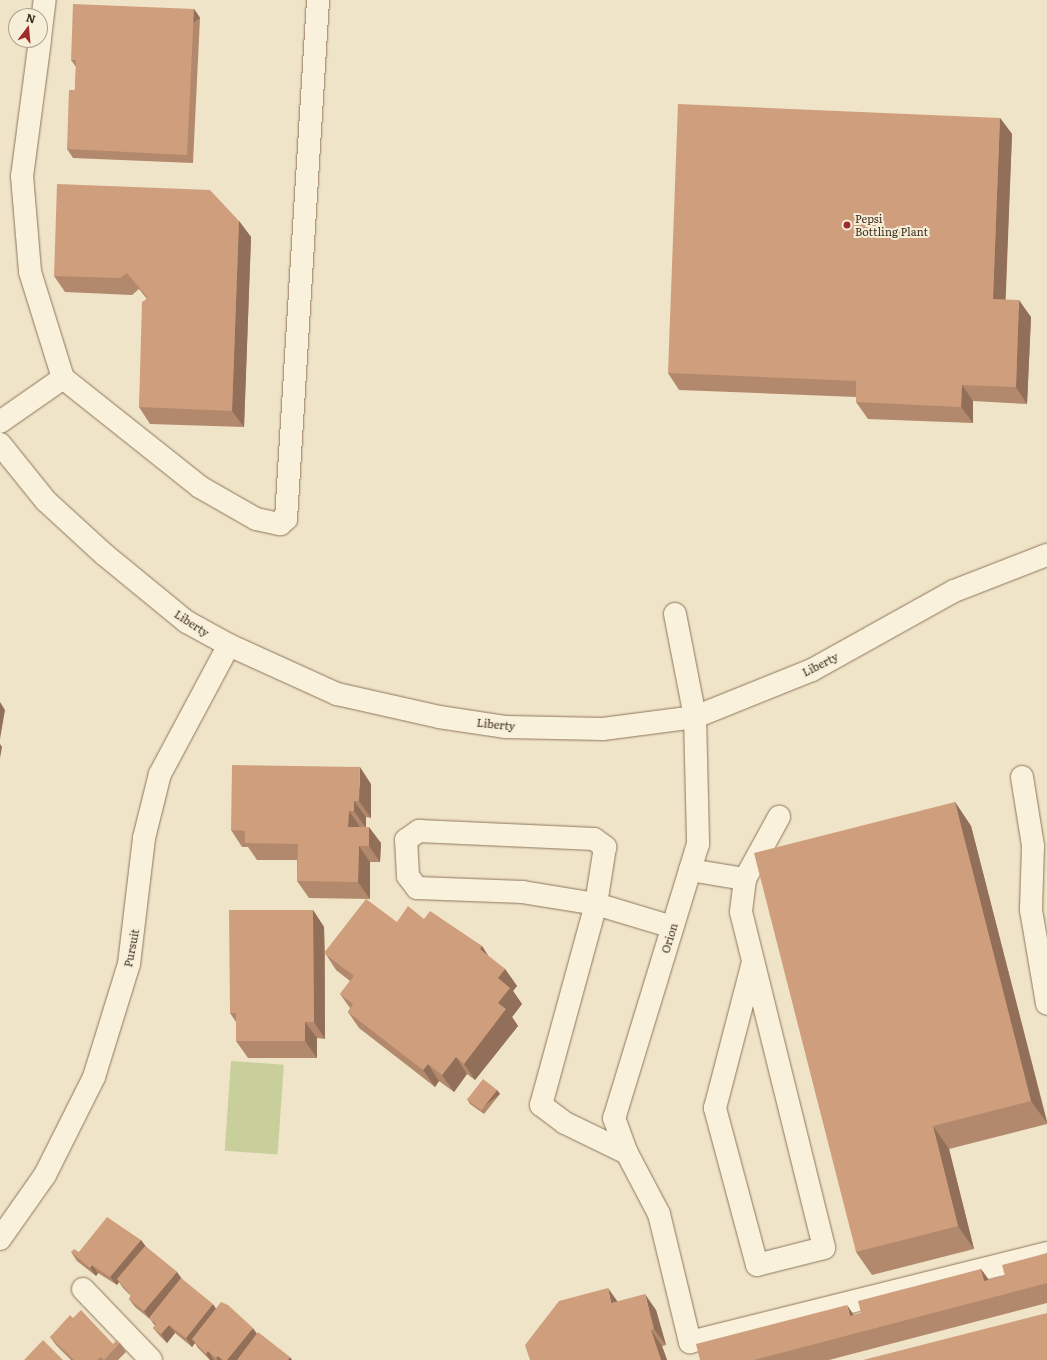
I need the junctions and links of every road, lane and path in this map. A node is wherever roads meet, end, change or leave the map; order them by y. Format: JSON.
{"nodes":[{"id":1,"x":318,"y":0,"type":"edge"},
{"id":2,"x":39,"y":48,"type":"edge"},
{"id":3,"x":62,"y":378,"type":"junction"},
{"id":4,"x":0,"y":422,"type":"edge"},
{"id":5,"x":0,"y":444,"type":"edge"},
{"id":6,"x":1047,"y":556,"type":"edge"},
{"id":7,"x":675,"y":614,"type":"dead end"},
{"id":8,"x":229,"y":646,"type":"junction"},
{"id":9,"x":695,"y":717,"type":"junction"},
{"id":10,"x":1022,"y":777,"type":"dead end"},
{"id":11,"x":779,"y":817,"type":"dead end"},
{"id":12,"x":690,"y":870,"type":"junction"},
{"id":13,"x":745,"y":879,"type":"junction"},
{"id":14,"x":596,"y":904,"type":"junction"},
{"id":15,"x":672,"y":927,"type":"junction"},
{"id":16,"x":754,"y":962,"type":"junction"},
{"id":17,"x":1047,"y":1004,"type":"edge"},
{"id":18,"x":627,"y":1153,"type":"junction"},
{"id":19,"x":0,"y":1239,"type":"edge"},
{"id":20,"x":1047,"y":1254,"type":"edge"},
{"id":21,"x":83,"y":1289,"type":"dead end"},
{"id":22,"x":151,"y":1360,"type":"edge"}],
"edges":[{"from":1,"to":3,"type":"street"},
{"from":2,"to":3,"type":"street"},
{"from":3,"to":4,"type":"street"},
{"from":5,"to":8,"type":"street","name":"Liberty"},
{"from":6,"to":9,"type":"street","name":"Liberty"},
{"from":7,"to":9,"type":"street","name":"Orion"},
{"from":8,"to":9,"type":"street","name":"Liberty"},
{"from":8,"to":19,"type":"street","name":"Pursuit"},
{"from":9,"to":12,"type":"street","name":"Orion"},
{"from":10,"to":17,"type":"street"},
{"from":11,"to":13,"type":"street"},
{"from":12,"to":13,"type":"street"},
{"from":12,"to":15,"type":"street","name":"Orion"},
{"from":13,"to":16,"type":"street"},
{"from":14,"to":14,"type":"street"},
{"from":14,"to":15,"type":"street"},
{"from":14,"to":18,"type":"street"},
{"from":15,"to":18,"type":"street","name":"Orion"},
{"from":16,"to":16,"type":"street"},
{"from":18,"to":20,"type":"street","name":"Orion"},
{"from":21,"to":22,"type":"street"}]}
